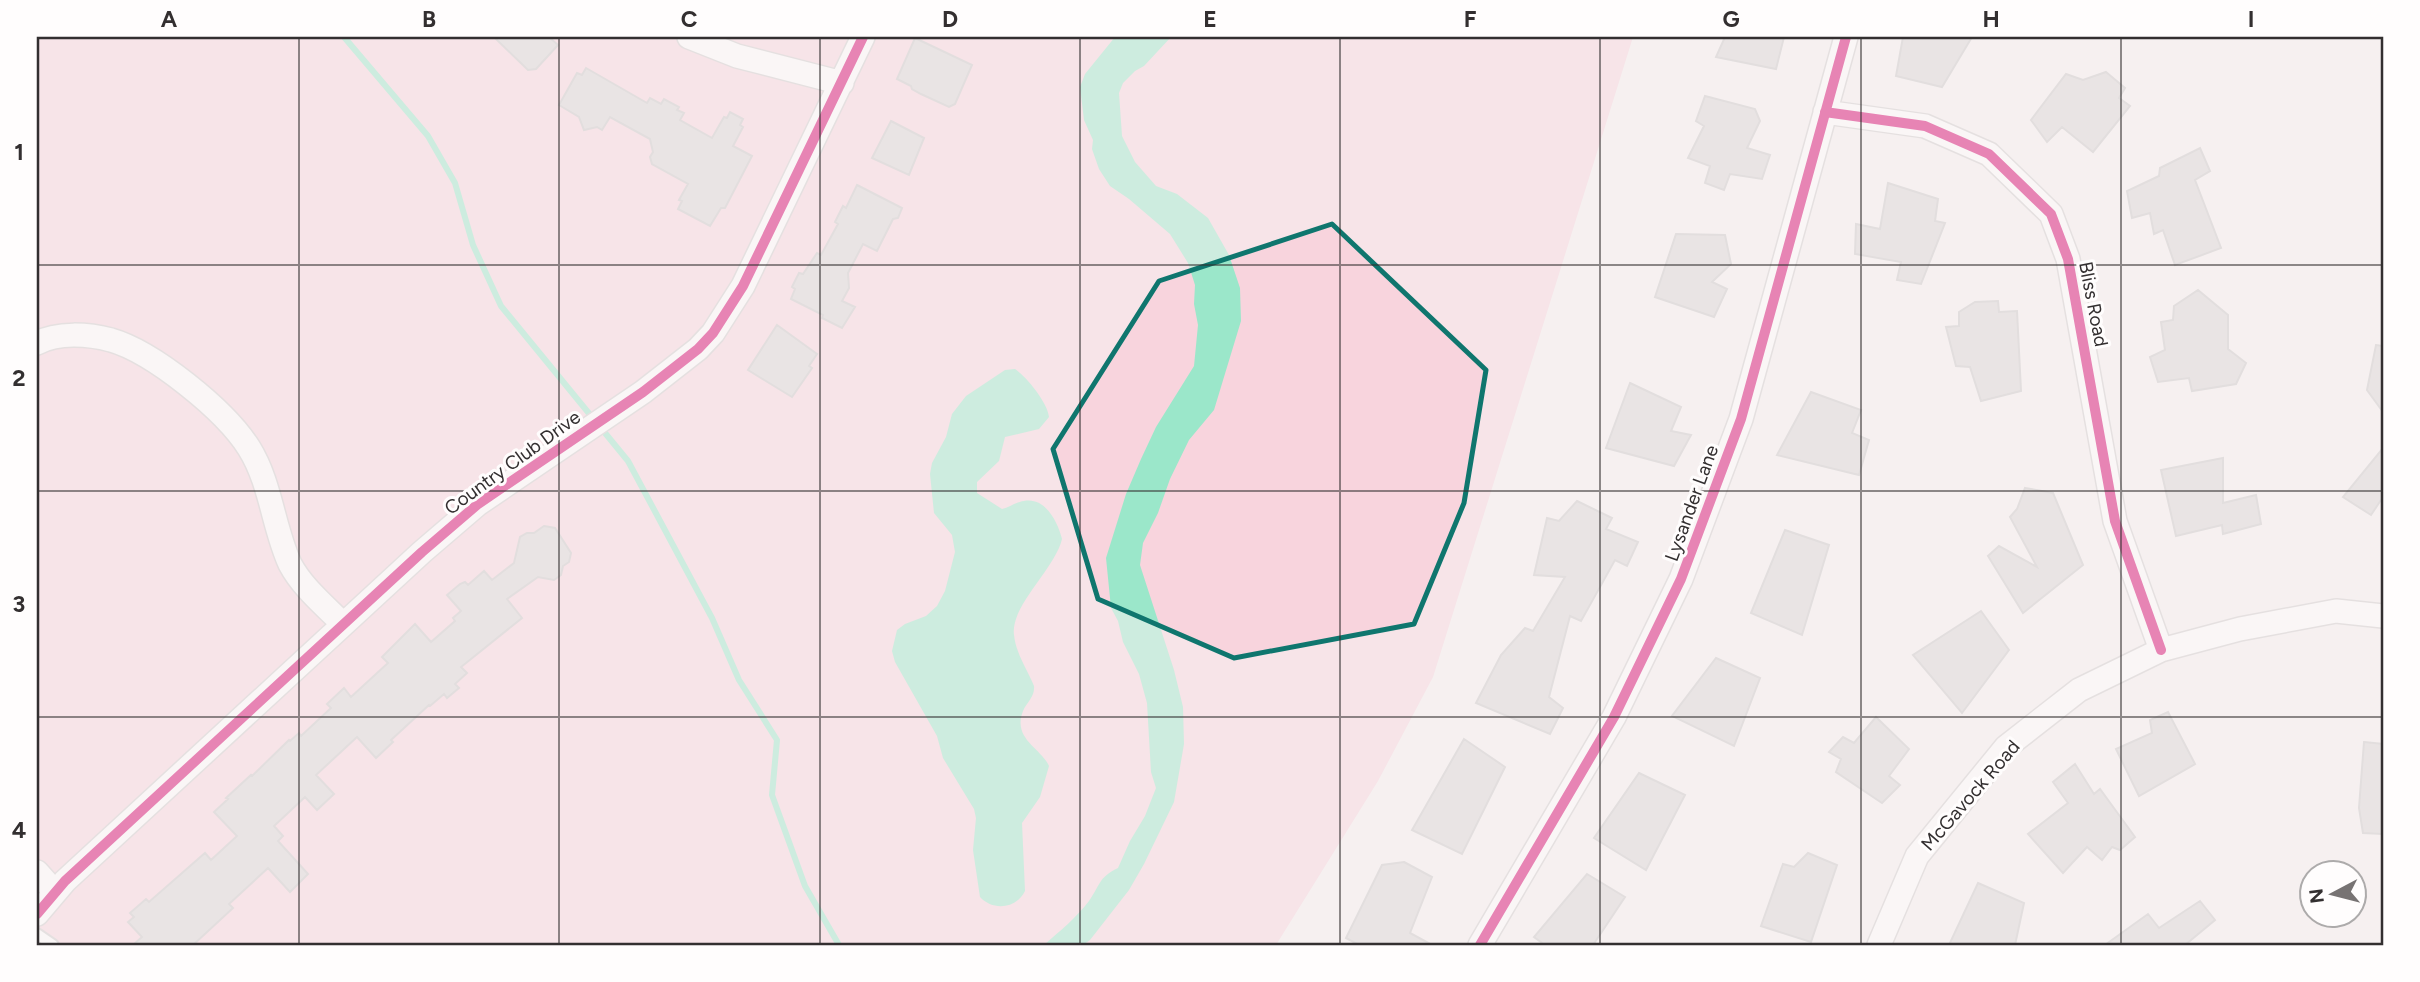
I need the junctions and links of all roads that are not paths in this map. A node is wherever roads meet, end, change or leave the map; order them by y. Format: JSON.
{"nodes":[{"id":1,"x":689,"y":37,"type":"edge"},
{"id":2,"x":863,"y":37,"type":"edge"},
{"id":3,"x":1846,"y":37,"type":"edge"},
{"id":4,"x":842,"y":83,"type":"junction"},
{"id":5,"x":1825,"y":112,"type":"junction"},
{"id":6,"x":37,"y":343,"type":"edge"},
{"id":7,"x":2383,"y":616,"type":"edge"},
{"id":8,"x":343,"y":624,"type":"junction"},
{"id":9,"x":2161,"y":650,"type":"junction"},
{"id":10,"x":37,"y":872,"type":"edge"},
{"id":11,"x":54,"y":891,"type":"junction"},
{"id":12,"x":37,"y":914,"type":"edge"},
{"id":13,"x":37,"y":934,"type":"edge"},
{"id":14,"x":53,"y":945,"type":"edge"},
{"id":15,"x":1480,"y":945,"type":"edge"},
{"id":16,"x":1880,"y":945,"type":"edge"}],
"edges":[{"from":1,"to":4,"type":"street"},
{"from":2,"to":4,"type":"street","name":"Country Club Drive"},
{"from":3,"to":5,"type":"street","name":"Lysander Lane"},
{"from":4,"to":8,"type":"street","name":"Country Club Drive"},
{"from":5,"to":9,"type":"street","name":"Bliss Road"},
{"from":5,"to":15,"type":"street","name":"Lysander Lane"},
{"from":6,"to":8,"type":"street"},
{"from":7,"to":9,"type":"street","name":"McGavock Road"},
{"from":8,"to":11,"type":"street","name":"Country Club Drive"},
{"from":9,"to":16,"type":"street","name":"McGavock Road"},
{"from":10,"to":11,"type":"street"},
{"from":11,"to":12,"type":"street","name":"Country Club Drive"},
{"from":13,"to":14,"type":"lane"}]}
